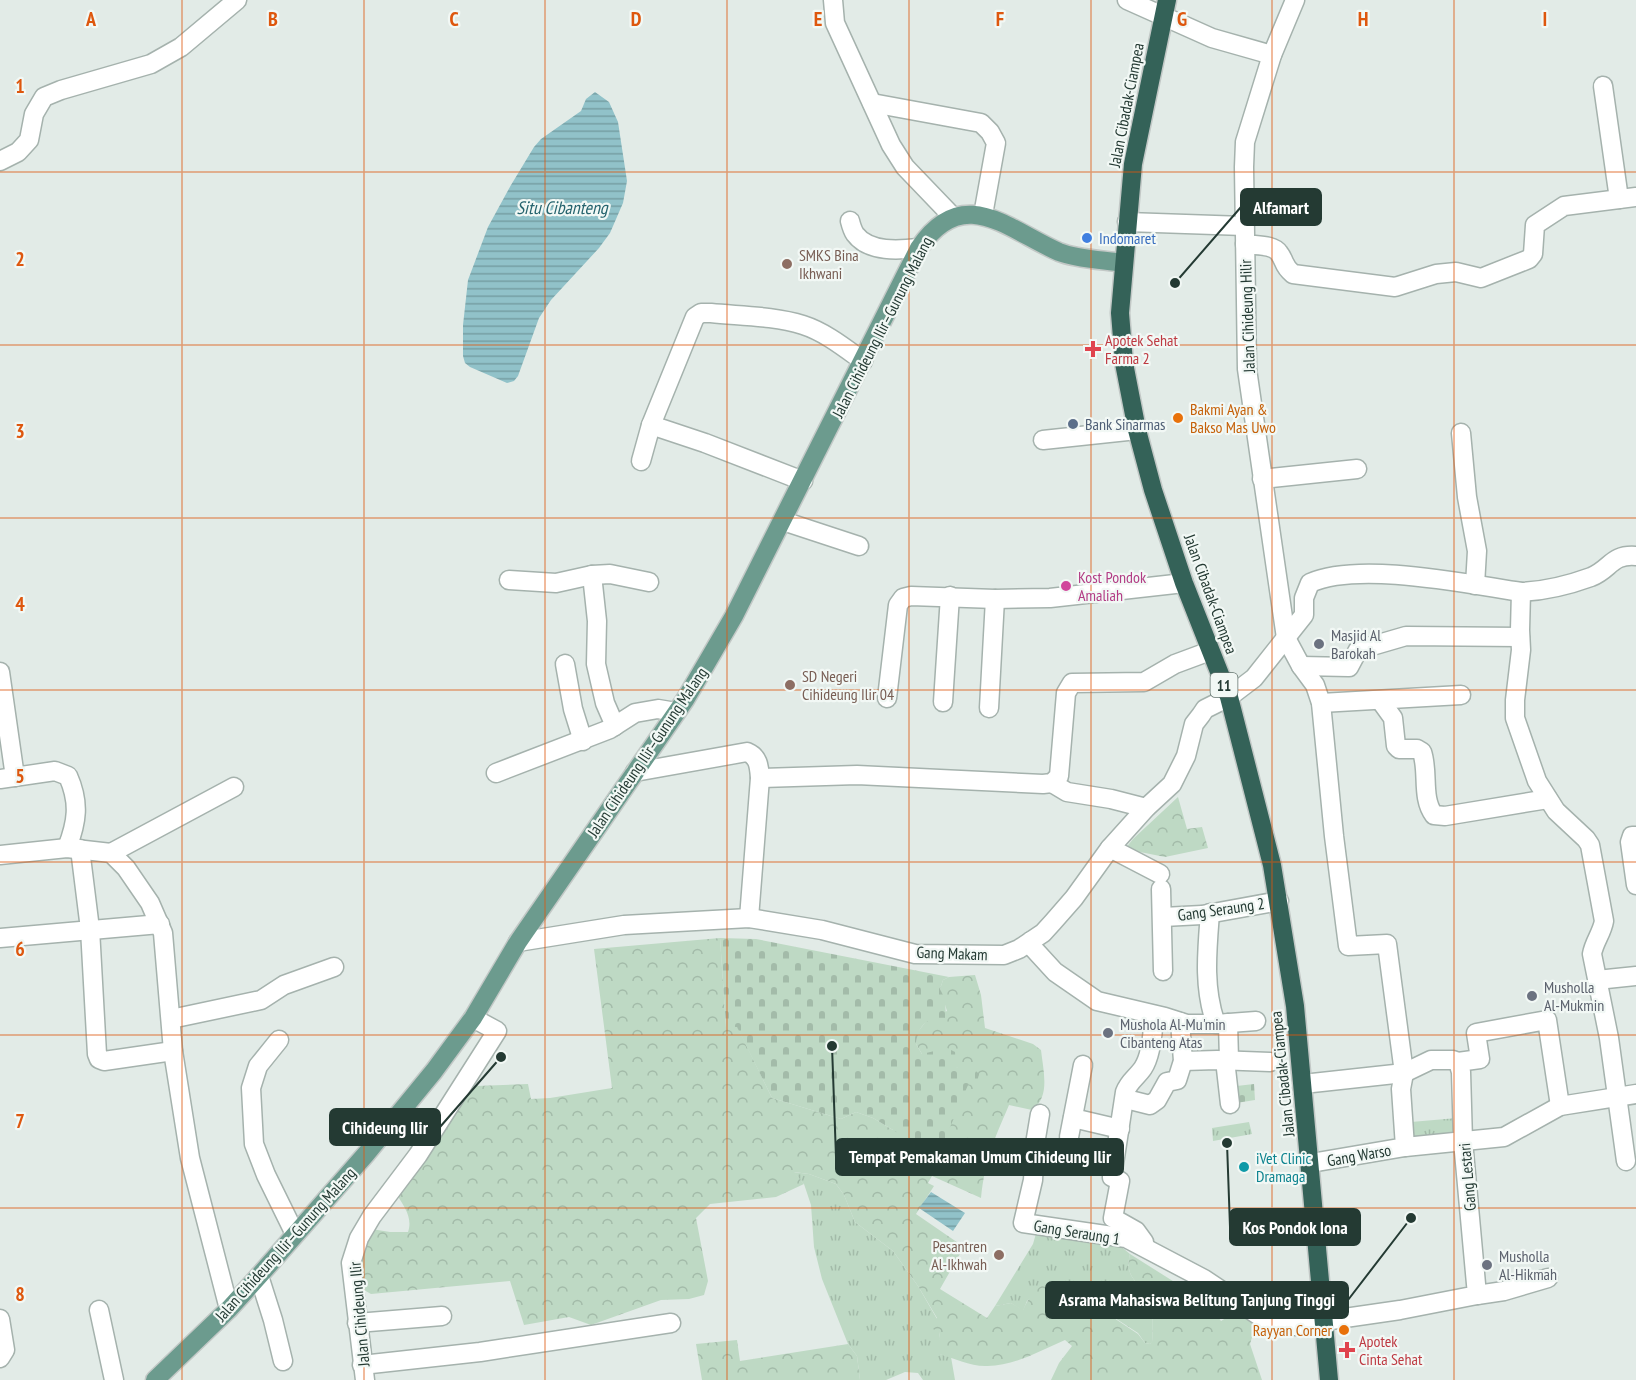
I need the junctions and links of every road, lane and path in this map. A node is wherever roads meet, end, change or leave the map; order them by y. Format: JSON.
{"nodes":[{"id":1,"x":237,"y":0,"type":"edge"},
{"id":2,"x":833,"y":0,"type":"edge"},
{"id":3,"x":1127,"y":0,"type":"edge"},
{"id":4,"x":1295,"y":0,"type":"edge"},
{"id":5,"x":1166,"y":9,"type":"edge"},
{"id":6,"x":1272,"y":55,"type":"junction"},
{"id":7,"x":1603,"y":86,"type":"dead end"},
{"id":8,"x":872,"y":103,"type":"junction"},
{"id":9,"x":0,"y":161,"type":"edge"},
{"id":10,"x":1628,"y":198,"type":"edge"},
{"id":11,"x":983,"y":215,"type":"junction"},
{"id":12,"x":953,"y":217,"type":"junction"},
{"id":13,"x":850,"y":221,"type":"dead end"},
{"id":14,"x":1127,"y":222,"type":"junction"},
{"id":15,"x":1245,"y":235,"type":"junction"},
{"id":16,"x":919,"y":248,"type":"junction"},
{"id":17,"x":1123,"y":263,"type":"junction"},
{"id":18,"x":863,"y":361,"type":"junction"},
{"id":19,"x":651,"y":425,"type":"junction"},
{"id":20,"x":1137,"y":429,"type":"junction"},
{"id":21,"x":1461,"y":433,"type":"dead end"},
{"id":22,"x":1043,"y":440,"type":"dead end"},
{"id":23,"x":641,"y":461,"type":"dead end"},
{"id":24,"x":1357,"y":469,"type":"dead end"},
{"id":25,"x":1262,"y":479,"type":"junction"},
{"id":26,"x":803,"y":481,"type":"junction"},
{"id":27,"x":783,"y":522,"type":"junction"},
{"id":28,"x":859,"y":546,"type":"dead end"},
{"id":29,"x":1636,"y":556,"type":"edge"},
{"id":30,"x":592,"y":575,"type":"junction"},
{"id":31,"x":509,"y":580,"type":"dead end"},
{"id":32,"x":649,"y":582,"type":"dead end"},
{"id":33,"x":1184,"y":583,"type":"junction"},
{"id":34,"x":1474,"y":585,"type":"junction"},
{"id":35,"x":1521,"y":592,"type":"junction"},
{"id":36,"x":951,"y":596,"type":"junction"},
{"id":37,"x":995,"y":599,"type":"junction"},
{"id":38,"x":1520,"y":637,"type":"junction"},
{"id":39,"x":1286,"y":638,"type":"junction"},
{"id":40,"x":1210,"y":651,"type":"junction"},
{"id":41,"x":565,"y":664,"type":"dead end"},
{"id":42,"x":1301,"y":666,"type":"junction"},
{"id":43,"x":0,"y":672,"type":"edge"},
{"id":44,"x":1461,"y":696,"type":"dead end"},
{"id":45,"x":1229,"y":697,"type":"junction"},
{"id":46,"x":887,"y":698,"type":"dead end"},
{"id":47,"x":1380,"y":700,"type":"junction"},
{"id":48,"x":943,"y":702,"type":"dead end"},
{"id":49,"x":1321,"y":703,"type":"junction"},
{"id":50,"x":989,"y":708,"type":"dead end"},
{"id":51,"x":676,"y":712,"type":"junction"},
{"id":52,"x":615,"y":726,"type":"junction"},
{"id":53,"x":583,"y":741,"type":"junction"},
{"id":54,"x":635,"y":772,"type":"junction"},
{"id":55,"x":496,"y":773,"type":"dead end"},
{"id":56,"x":8,"y":778,"type":"edge"},
{"id":57,"x":760,"y":778,"type":"junction"},
{"id":58,"x":1052,"y":783,"type":"junction"},
{"id":59,"x":234,"y":787,"type":"dead end"},
{"id":60,"x":1548,"y":799,"type":"junction"},
{"id":61,"x":1146,"y":808,"type":"junction"},
{"id":62,"x":1636,"y":836,"type":"edge"},
{"id":63,"x":73,"y":848,"type":"junction"},
{"id":64,"x":1116,"y":851,"type":"junction"},
{"id":65,"x":111,"y":853,"type":"junction"},
{"id":66,"x":0,"y":855,"type":"edge"},
{"id":67,"x":1636,"y":885,"type":"edge"},
{"id":68,"x":1279,"y":901,"type":"junction"},
{"id":69,"x":1210,"y":914,"type":"junction"},
{"id":70,"x":1163,"y":917,"type":"junction"},
{"id":71,"x":749,"y":918,"type":"junction"},
{"id":72,"x":160,"y":924,"type":"junction"},
{"id":73,"x":90,"y":929,"type":"junction"},
{"id":74,"x":0,"y":938,"type":"edge"},
{"id":75,"x":1031,"y":941,"type":"junction"},
{"id":76,"x":518,"y":942,"type":"junction"},
{"id":77,"x":334,"y":967,"type":"dead end"},
{"id":78,"x":1163,"y":971,"type":"dead end"},
{"id":79,"x":1636,"y":976,"type":"edge"},
{"id":80,"x":1597,"y":980,"type":"junction"},
{"id":81,"x":1155,"y":1015,"type":"junction"},
{"id":82,"x":473,"y":1018,"type":"junction"},
{"id":83,"x":171,"y":1019,"type":"junction"},
{"id":84,"x":1256,"y":1020,"type":"dead end"},
{"id":85,"x":1180,"y":1022,"type":"junction"},
{"id":86,"x":1222,"y":1024,"type":"junction"},
{"id":87,"x":279,"y":1040,"type":"dead end"},
{"id":88,"x":173,"y":1051,"type":"junction"},
{"id":89,"x":1227,"y":1060,"type":"junction"},
{"id":90,"x":1183,"y":1061,"type":"junction"},
{"id":91,"x":1270,"y":1062,"type":"dead end"},
{"id":92,"x":1458,"y":1062,"type":"junction"},
{"id":93,"x":1083,"y":1065,"type":"dead end"},
{"id":94,"x":1404,"y":1073,"type":"junction"},
{"id":95,"x":1303,"y":1084,"type":"junction"},
{"id":96,"x":1636,"y":1094,"type":"edge"},
{"id":97,"x":1125,"y":1099,"type":"junction"},
{"id":98,"x":1618,"y":1099,"type":"junction"},
{"id":99,"x":1230,"y":1104,"type":"dead end"},
{"id":100,"x":1560,"y":1106,"type":"junction"},
{"id":101,"x":1040,"y":1114,"type":"dead end"},
{"id":102,"x":1073,"y":1118,"type":"junction"},
{"id":103,"x":1120,"y":1129,"type":"junction"},
{"id":104,"x":1069,"y":1137,"type":"dead end"},
{"id":105,"x":1463,"y":1141,"type":"junction"},
{"id":106,"x":1405,"y":1147,"type":"junction"},
{"id":107,"x":1626,"y":1161,"type":"dead end"},
{"id":108,"x":1311,"y":1163,"type":"junction"},
{"id":109,"x":295,"y":1234,"type":"junction"},
{"id":110,"x":1148,"y":1249,"type":"junction"},
{"id":111,"x":259,"y":1276,"type":"junction"},
{"id":112,"x":1548,"y":1278,"type":"dead end"},
{"id":113,"x":1477,"y":1295,"type":"junction"},
{"id":114,"x":229,"y":1309,"type":"junction"},
{"id":115,"x":99,"y":1310,"type":"dead end"},
{"id":116,"x":442,"y":1316,"type":"dead end"},
{"id":117,"x":0,"y":1319,"type":"edge"},
{"id":118,"x":1324,"y":1321,"type":"junction"},
{"id":119,"x":357,"y":1323,"type":"junction"},
{"id":120,"x":671,"y":1323,"type":"dead end"},
{"id":121,"x":0,"y":1358,"type":"edge"},
{"id":122,"x":282,"y":1361,"type":"dead end"},
{"id":123,"x":363,"y":1373,"type":"edge"},
{"id":124,"x":114,"y":1380,"type":"edge"},
{"id":125,"x":155,"y":1380,"type":"edge"},
{"id":126,"x":1329,"y":1380,"type":"edge"}],
"edges":[{"from":1,"to":9,"type":"street"},
{"from":2,"to":8,"type":"street"},
{"from":3,"to":5,"type":"street"},
{"from":4,"to":6,"type":"street","name":"Jalan Cihideung Hilir"},
{"from":5,"to":6,"type":"street"},
{"from":5,"to":14,"type":"highway","name":"Jalan Cibadak-Ciampea","number":"11"},
{"from":6,"to":15,"type":"street","name":"Jalan Cihideung Hilir"},
{"from":7,"to":10,"type":"street"},
{"from":8,"to":11,"type":"street"},
{"from":8,"to":12,"type":"street"},
{"from":10,"to":15,"type":"street"},
{"from":11,"to":12,"type":"main road"},
{"from":11,"to":17,"type":"main road"},
{"from":12,"to":16,"type":"main road","name":"Jalan Cihideung Ilir–Gunung Malang"},
{"from":13,"to":16,"type":"street"},
{"from":14,"to":15,"type":"street"},
{"from":14,"to":17,"type":"highway","name":"Jalan Cibadak-Ciampea","number":"11"},
{"from":15,"to":25,"type":"street","name":"Jalan Cihideung Hilir"},
{"from":16,"to":18,"type":"main road","name":"Jalan Cihideung Ilir–Gunung Malang"},
{"from":17,"to":20,"type":"highway","name":"Jalan Cibadak-Ciampea","number":"11"},
{"from":18,"to":19,"type":"street"},
{"from":18,"to":26,"type":"main road","name":"Jalan Cihideung Ilir–Gunung Malang"},
{"from":19,"to":23,"type":"street"},
{"from":19,"to":26,"type":"street"},
{"from":20,"to":22,"type":"street"},
{"from":20,"to":33,"type":"highway","name":"Jalan Cibadak-Ciampea","number":"11"},
{"from":21,"to":34,"type":"street"},
{"from":24,"to":25,"type":"street"},
{"from":25,"to":39,"type":"street","name":"Jalan Cihideung Hilir"},
{"from":26,"to":27,"type":"main road","name":"Jalan Cihideung Ilir–Gunung Malang"},
{"from":27,"to":28,"type":"street"},
{"from":27,"to":51,"type":"main road","name":"Jalan Cihideung Ilir–Gunung Malang"},
{"from":29,"to":35,"type":"street"},
{"from":30,"to":31,"type":"street"},
{"from":30,"to":32,"type":"street"},
{"from":30,"to":52,"type":"street"},
{"from":33,"to":37,"type":"street"},
{"from":33,"to":40,"type":"highway","name":"Jalan Cibadak-Ciampea","number":"11"},
{"from":34,"to":35,"type":"street"},
{"from":34,"to":39,"type":"street"},
{"from":35,"to":38,"type":"street"},
{"from":36,"to":37,"type":"street"},
{"from":36,"to":46,"type":"street"},
{"from":36,"to":48,"type":"street"},
{"from":37,"to":50,"type":"street"},
{"from":38,"to":42,"type":"street"},
{"from":38,"to":60,"type":"street"},
{"from":39,"to":42,"type":"street","name":"Jalan Cihideung Hilir"},
{"from":39,"to":45,"type":"street"},
{"from":40,"to":45,"type":"highway","name":"Jalan Cibadak-Ciampea","number":"11"},
{"from":40,"to":58,"type":"street"},
{"from":41,"to":53,"type":"street"},
{"from":42,"to":49,"type":"street","name":"Jalan Cihideung Hilir"},
{"from":43,"to":56,"type":"street"},
{"from":44,"to":47,"type":"street"},
{"from":45,"to":61,"type":"street","name":"Gang Makam"},
{"from":45,"to":68,"type":"highway","name":"Jalan Cibadak-Ciampea","number":"11"},
{"from":47,"to":49,"type":"street"},
{"from":47,"to":60,"type":"street"},
{"from":49,"to":94,"type":"street","name":"Gang Warso"},
{"from":51,"to":52,"type":"street"},
{"from":51,"to":54,"type":"main road","name":"Jalan Cihideung Ilir–Gunung Malang"},
{"from":52,"to":53,"type":"street"},
{"from":53,"to":55,"type":"street"},
{"from":54,"to":57,"type":"street"},
{"from":54,"to":76,"type":"main road","name":"Jalan Cihideung Ilir–Gunung Malang"},
{"from":56,"to":63,"type":"street"},
{"from":57,"to":58,"type":"street"},
{"from":57,"to":71,"type":"street"},
{"from":58,"to":61,"type":"street"},
{"from":59,"to":65,"type":"street"},
{"from":60,"to":80,"type":"street"},
{"from":61,"to":64,"type":"street","name":"Gang Makam"},
{"from":62,"to":67,"type":"street"},
{"from":63,"to":65,"type":"street"},
{"from":63,"to":66,"type":"street"},
{"from":63,"to":73,"type":"street"},
{"from":64,"to":70,"type":"street"},
{"from":64,"to":75,"type":"street","name":"Gang Makam"},
{"from":65,"to":72,"type":"street"},
{"from":68,"to":69,"type":"street","name":"Gang Seraung 2"},
{"from":68,"to":95,"type":"highway","name":"Jalan Cibadak-Ciampea","number":"11"},
{"from":69,"to":70,"type":"street","name":"Gang Seraung 2"},
{"from":69,"to":86,"type":"street"},
{"from":70,"to":78,"type":"street"},
{"from":71,"to":75,"type":"street","name":"Gang Makam"},
{"from":71,"to":76,"type":"street","name":"Gang Makam"},
{"from":72,"to":73,"type":"street"},
{"from":72,"to":83,"type":"street"},
{"from":73,"to":74,"type":"street"},
{"from":73,"to":88,"type":"street"},
{"from":75,"to":81,"type":"street"},
{"from":76,"to":82,"type":"main road","name":"Jalan Cihideung Ilir–Gunung Malang"},
{"from":77,"to":83,"type":"street"},
{"from":79,"to":80,"type":"street"},
{"from":80,"to":98,"type":"street"},
{"from":81,"to":85,"type":"street"},
{"from":81,"to":97,"type":"street"},
{"from":82,"to":109,"type":"main road","name":"Jalan Cihideung Ilir–Gunung Malang"},
{"from":82,"to":119,"type":"street","name":"Jalan Cihideung Ilir"},
{"from":83,"to":88,"type":"street"},
{"from":84,"to":86,"type":"street"},
{"from":85,"to":86,"type":"street"},
{"from":85,"to":90,"type":"street"},
{"from":86,"to":89,"type":"street"},
{"from":87,"to":109,"type":"street"},
{"from":88,"to":114,"type":"street"},
{"from":89,"to":90,"type":"street"},
{"from":89,"to":91,"type":"street"},
{"from":89,"to":99,"type":"street"},
{"from":90,"to":97,"type":"street"},
{"from":92,"to":94,"type":"street"},
{"from":92,"to":100,"type":"street"},
{"from":92,"to":105,"type":"street","name":"Gang Lestari"},
{"from":93,"to":102,"type":"street"},
{"from":94,"to":95,"type":"street"},
{"from":94,"to":106,"type":"street","name":"Gang Warso"},
{"from":95,"to":108,"type":"highway","name":"Jalan Cibadak-Ciampea","number":"11"},
{"from":96,"to":98,"type":"street"},
{"from":97,"to":103,"type":"street"},
{"from":98,"to":100,"type":"street"},
{"from":98,"to":107,"type":"street"},
{"from":100,"to":105,"type":"street"},
{"from":101,"to":110,"type":"street","name":"Gang Seraung 1"},
{"from":102,"to":103,"type":"street"},
{"from":102,"to":104,"type":"street"},
{"from":103,"to":110,"type":"street"},
{"from":105,"to":106,"type":"street"},
{"from":105,"to":113,"type":"street","name":"Gang Lestari"},
{"from":106,"to":108,"type":"street","name":"Gang Warso"},
{"from":108,"to":118,"type":"highway","name":"Jalan Cibadak-Ciampea","number":"11"},
{"from":109,"to":111,"type":"main road","name":"Jalan Cihideung Ilir–Gunung Malang"},
{"from":110,"to":118,"type":"street","name":"Gang Seraung 1"},
{"from":111,"to":114,"type":"main road","name":"Jalan Cihideung Ilir–Gunung Malang"},
{"from":111,"to":122,"type":"street"},
{"from":112,"to":113,"type":"street"},
{"from":113,"to":118,"type":"street"},
{"from":114,"to":125,"type":"main road","name":"Jalan Cihideung Ilir–Gunung Malang"},
{"from":115,"to":124,"type":"street"},
{"from":116,"to":119,"type":"street"},
{"from":117,"to":121,"type":"street"},
{"from":118,"to":126,"type":"highway","name":"Jalan Cibadak-Ciampea","number":"11"},
{"from":119,"to":123,"type":"street","name":"Jalan Cihideung Ilir"},
{"from":120,"to":123,"type":"street"}]}
